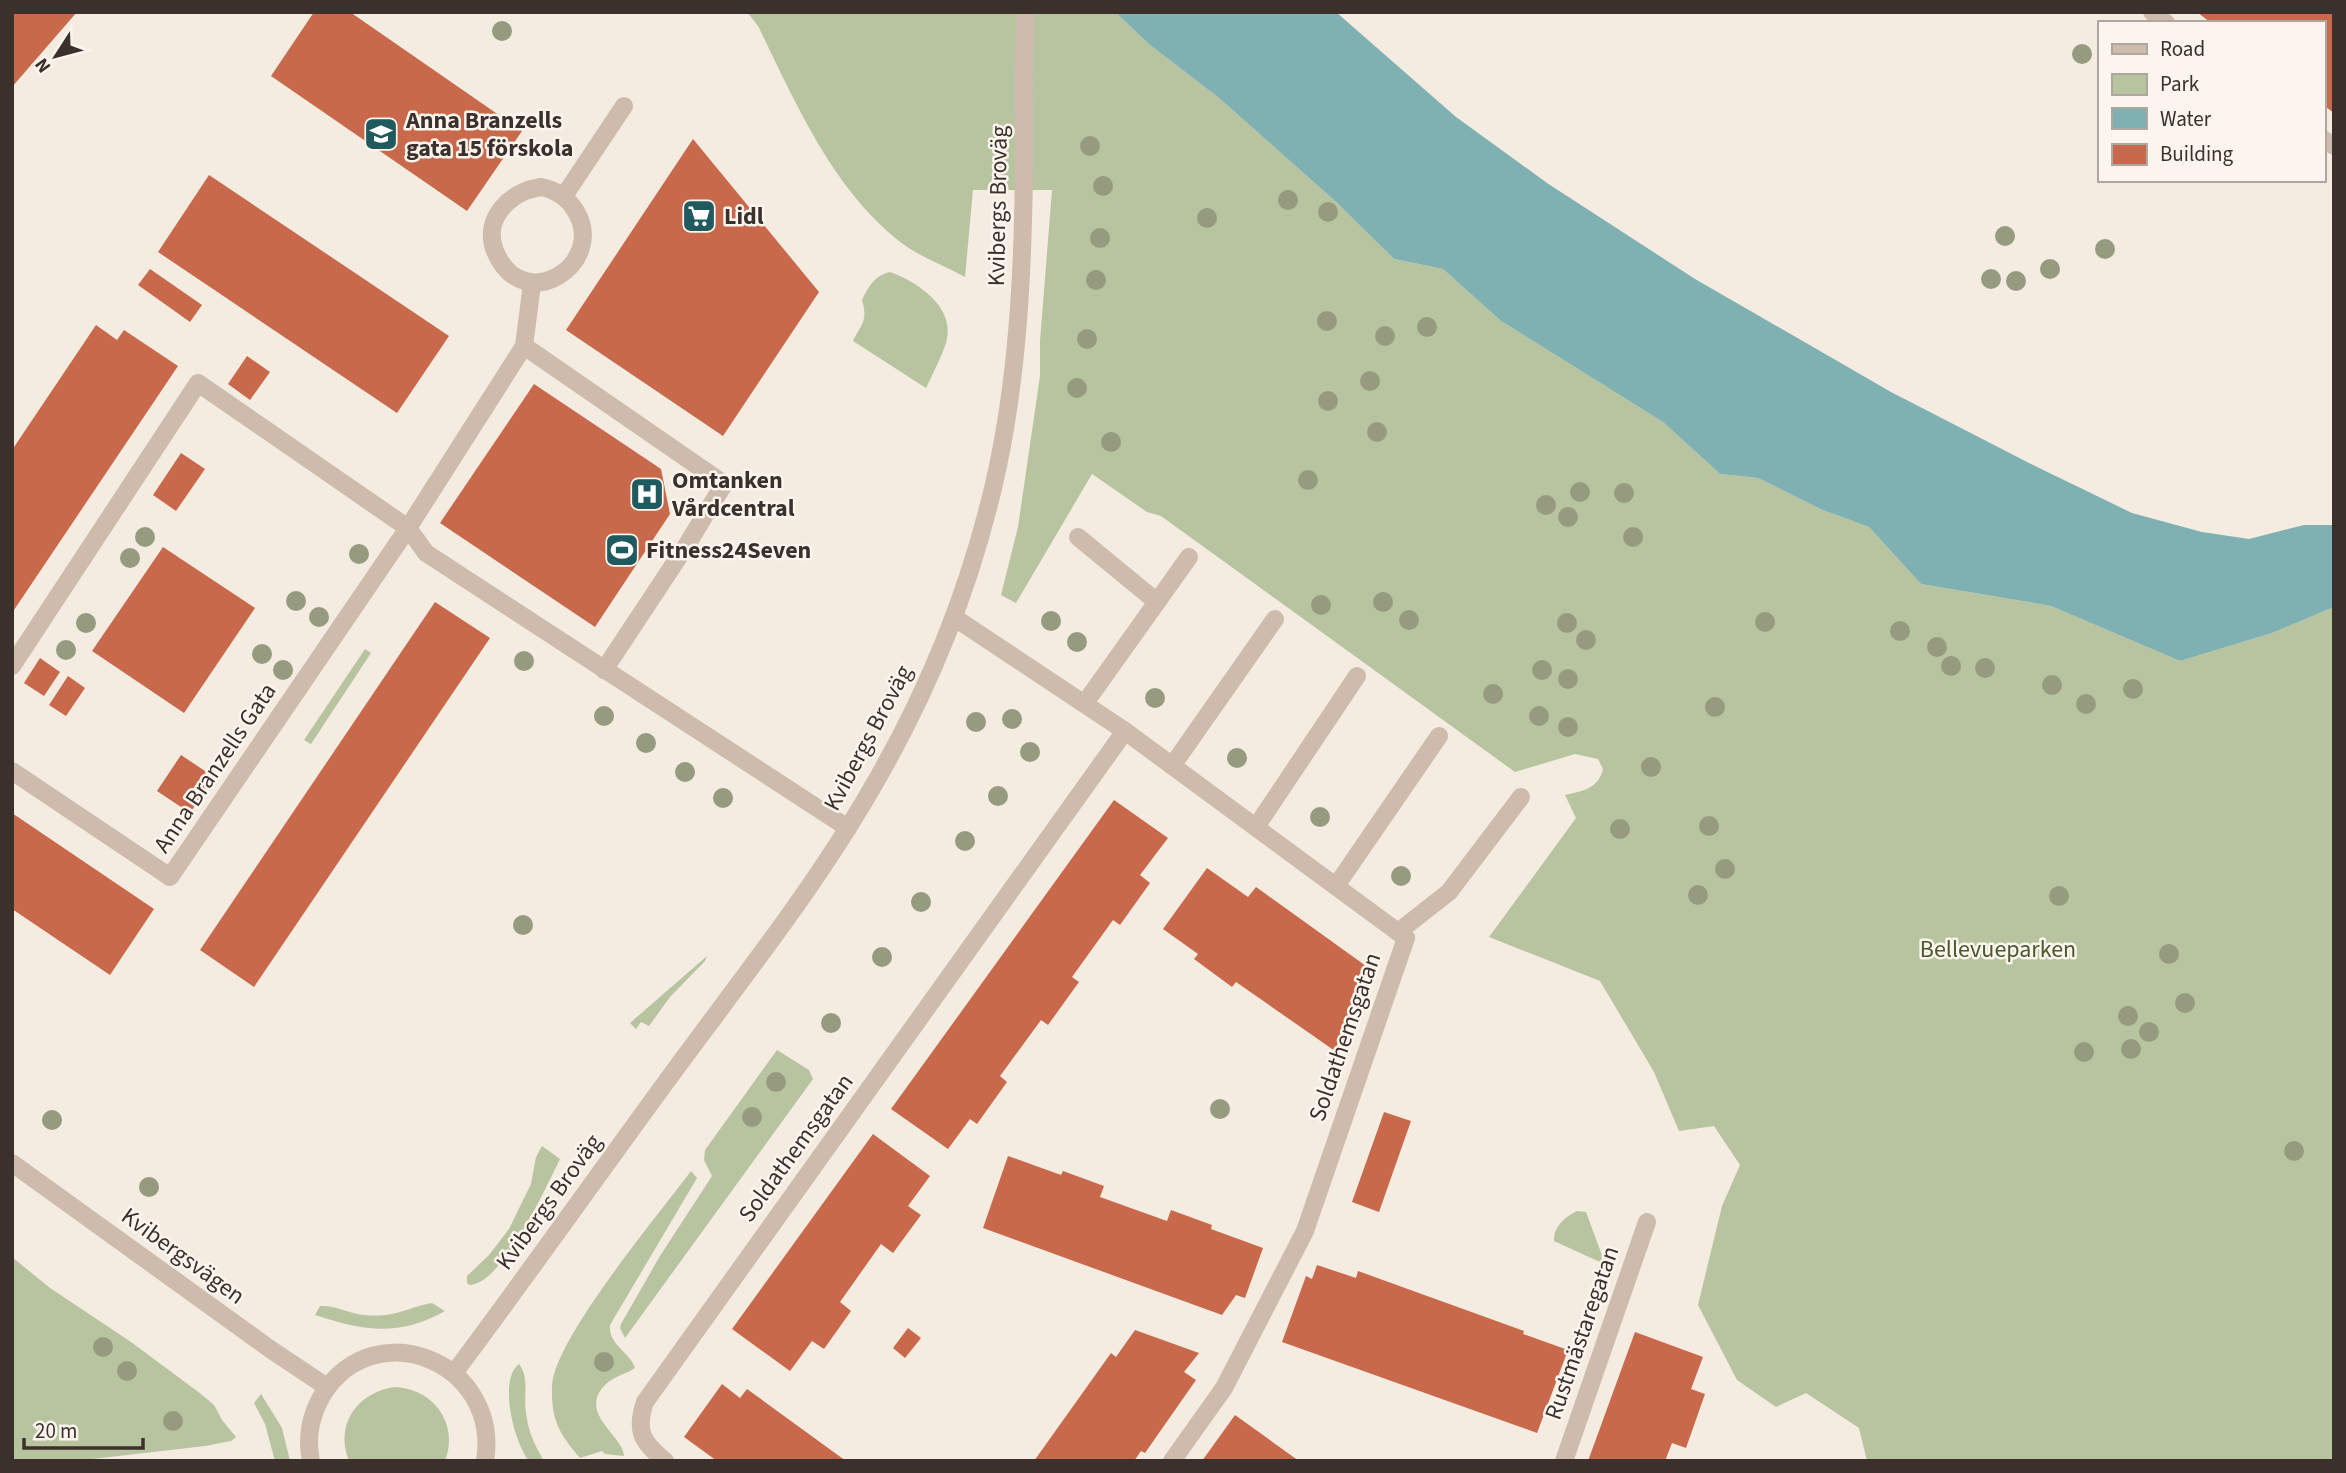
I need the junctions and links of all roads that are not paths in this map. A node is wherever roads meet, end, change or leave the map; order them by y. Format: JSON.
{"nodes":[{"id":1,"x":1026,"y":12,"type":"edge"},
{"id":2,"x":624,"y":106,"type":"dead end"},
{"id":3,"x":564,"y":196,"type":"junction"},
{"id":4,"x":532,"y":284,"type":"junction"},
{"id":5,"x":524,"y":346,"type":"junction"},
{"id":6,"x":408,"y":528,"type":"junction"},
{"id":7,"x":1078,"y":537,"type":"dead end"},
{"id":8,"x":1189,"y":557,"type":"dead end"},
{"id":9,"x":1157,"y":602,"type":"junction"},
{"id":10,"x":955,"y":618,"type":"junction"},
{"id":11,"x":1275,"y":619,"type":"dead end"},
{"id":12,"x":12,"y":666,"type":"edge"},
{"id":13,"x":604,"y":670,"type":"junction"},
{"id":14,"x":1357,"y":676,"type":"dead end"},
{"id":15,"x":1085,"y":703,"type":"junction"},
{"id":16,"x":1125,"y":731,"type":"junction"},
{"id":17,"x":1439,"y":736,"type":"dead end"},
{"id":18,"x":1172,"y":766,"type":"junction"},
{"id":19,"x":12,"y":771,"type":"edge"},
{"id":20,"x":1521,"y":797,"type":"dead end"},
{"id":21,"x":1256,"y":827,"type":"junction"},
{"id":22,"x":848,"y":828,"type":"junction"},
{"id":23,"x":1336,"y":887,"type":"junction"},
{"id":24,"x":1398,"y":932,"type":"junction"},
{"id":25,"x":12,"y":1163,"type":"edge"},
{"id":26,"x":1647,"y":1222,"type":"dead end"},
{"id":27,"x":454,"y":1373,"type":"junction"},
{"id":28,"x":327,"y":1387,"type":"junction"},
{"id":29,"x":487,"y":1460,"type":"edge"},
{"id":30,"x":311,"y":1461,"type":"edge"},
{"id":31,"x":665,"y":1461,"type":"edge"},
{"id":32,"x":1172,"y":1461,"type":"edge"},
{"id":33,"x":1564,"y":1461,"type":"edge"}],
"edges":[{"from":1,"to":10,"type":"street","name":"Kvibergs Broväg"},
{"from":2,"to":3,"type":"street"},
{"from":3,"to":4,"type":"street"},
{"from":3,"to":4,"type":"street"},
{"from":4,"to":5,"type":"street","name":"Anna Branzells Gata"},
{"from":5,"to":6,"type":"street","name":"Anna Branzells Gata"},
{"from":5,"to":13,"type":"street"},
{"from":6,"to":12,"type":"street"},
{"from":6,"to":13,"type":"street"},
{"from":6,"to":19,"type":"street","name":"Anna Branzells Gata"},
{"from":7,"to":9,"type":"street"},
{"from":8,"to":9,"type":"street"},
{"from":9,"to":15,"type":"street"},
{"from":10,"to":15,"type":"street","name":"Soldathemsgatan"},
{"from":10,"to":22,"type":"street","name":"Kvibergs Broväg"},
{"from":11,"to":18,"type":"street"},
{"from":13,"to":22,"type":"street"},
{"from":14,"to":21,"type":"street"},
{"from":15,"to":16,"type":"street","name":"Soldathemsgatan"},
{"from":16,"to":18,"type":"street","name":"Soldathemsgatan"},
{"from":16,"to":31,"type":"street","name":"Soldathemsgatan"},
{"from":17,"to":23,"type":"street"},
{"from":18,"to":21,"type":"street","name":"Soldathemsgatan"},
{"from":20,"to":24,"type":"street"},
{"from":21,"to":23,"type":"street","name":"Soldathemsgatan"},
{"from":22,"to":27,"type":"street","name":"Kvibergs Broväg"},
{"from":23,"to":24,"type":"street","name":"Soldathemsgatan"},
{"from":24,"to":32,"type":"street","name":"Soldathemsgatan"},
{"from":25,"to":28,"type":"street","name":"Kvibergsvägen"},
{"from":26,"to":33,"type":"street","name":"Rustmästaregatan"},
{"from":27,"to":28,"type":"street"},
{"from":27,"to":29,"type":"street"},
{"from":28,"to":30,"type":"street"}]}
